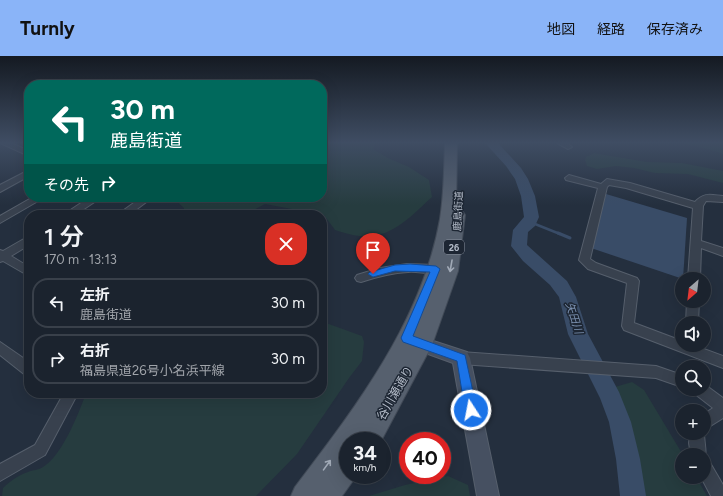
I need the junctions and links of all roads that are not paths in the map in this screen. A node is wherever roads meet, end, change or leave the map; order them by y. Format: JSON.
{"nodes":[{"id":1,"x":450,"y":164,"type":"edge"},
{"id":2,"x":459,"y":164,"type":"edge"},
{"id":3,"x":24,"y":177,"type":"edge"},
{"id":4,"x":569,"y":178,"type":"dead end"},
{"id":5,"x":603,"y":187,"type":"junction"},
{"id":6,"x":0,"y":189,"type":"edge"},
{"id":7,"x":723,"y":199,"type":"edge"},
{"id":8,"x":31,"y":202,"type":"edge"},
{"id":9,"x":89,"y":202,"type":"edge"},
{"id":10,"x":141,"y":202,"type":"edge"},
{"id":11,"x":698,"y":206,"type":"junction"},
{"id":12,"x":76,"y":210,"type":"edge"},
{"id":13,"x":129,"y":210,"type":"edge"},
{"id":14,"x":0,"y":220,"type":"edge"},
{"id":15,"x":24,"y":243,"type":"edge"},
{"id":16,"x":696,"y":243,"type":"junction"},
{"id":17,"x":723,"y":252,"type":"edge"},
{"id":18,"x":1,"y":256,"type":"edge"},
{"id":19,"x":24,"y":269,"type":"edge"},
{"id":20,"x":436,"y":269,"type":"junction"},
{"id":21,"x":694,"y":272,"type":"edge"},
{"id":22,"x":361,"y":278,"type":"dead end"},
{"id":23,"x":414,"y":342,"type":"junction"},
{"id":24,"x":675,"y":342,"type":"edge"},
{"id":25,"x":0,"y":348,"type":"edge"},
{"id":26,"x":702,"y":352,"type":"edge"},
{"id":27,"x":461,"y":358,"type":"junction"},
{"id":28,"x":723,"y":362,"type":"edge"},
{"id":29,"x":24,"y":366,"type":"edge"},
{"id":30,"x":675,"y":379,"type":"edge"},
{"id":31,"x":708,"y":396,"type":"edge"},
{"id":32,"x":65,"y":398,"type":"edge"},
{"id":33,"x":723,"y":408,"type":"edge"},
{"id":34,"x":711,"y":417,"type":"edge"},
{"id":35,"x":372,"y":432,"type":"edge"},
{"id":36,"x":0,"y":473,"type":"edge"},
{"id":37,"x":711,"y":479,"type":"edge"},
{"id":38,"x":339,"y":481,"type":"edge"},
{"id":39,"x":304,"y":496,"type":"edge"},
{"id":40,"x":328,"y":496,"type":"edge"},
{"id":41,"x":488,"y":496,"type":"edge"},
{"id":42,"x":720,"y":496,"type":"edge"}],
"edges":[{"from":1,"to":20,"type":"main road","number":"26"},
{"from":2,"to":23,"type":"main road","name":"鹿島街道","number":"26","one_way":true},
{"from":3,"to":6,"type":"street"},
{"from":4,"to":5,"type":"street"},
{"from":5,"to":11,"type":"street"},
{"from":5,"to":24,"type":"street"},
{"from":7,"to":11,"type":"street"},
{"from":8,"to":14,"type":"street"},
{"from":9,"to":12,"type":"street"},
{"from":10,"to":13,"type":"street"},
{"from":11,"to":16,"type":"street"},
{"from":15,"to":18,"type":"street"},
{"from":16,"to":17,"type":"street"},
{"from":16,"to":21,"type":"street"},
{"from":18,"to":19,"type":"street"},
{"from":20,"to":22,"type":"street"},
{"from":20,"to":23,"type":"main road","number":"26"},
{"from":23,"to":27,"type":"street"},
{"from":23,"to":35,"type":"main road","name":"谷川瀬通り","number":"26"},
{"from":39,"to":23,"type":"main road","number":"26","one_way":true},
{"from":25,"to":29,"type":"street"},
{"from":26,"to":28,"type":"street"},
{"from":27,"to":30,"type":"street"},
{"from":27,"to":41,"type":"street"},
{"from":31,"to":33,"type":"street"},
{"from":32,"to":36,"type":"street"},
{"from":33,"to":34,"type":"street"},
{"from":37,"to":42,"type":"street"},
{"from":38,"to":40,"type":"main road"}]}
